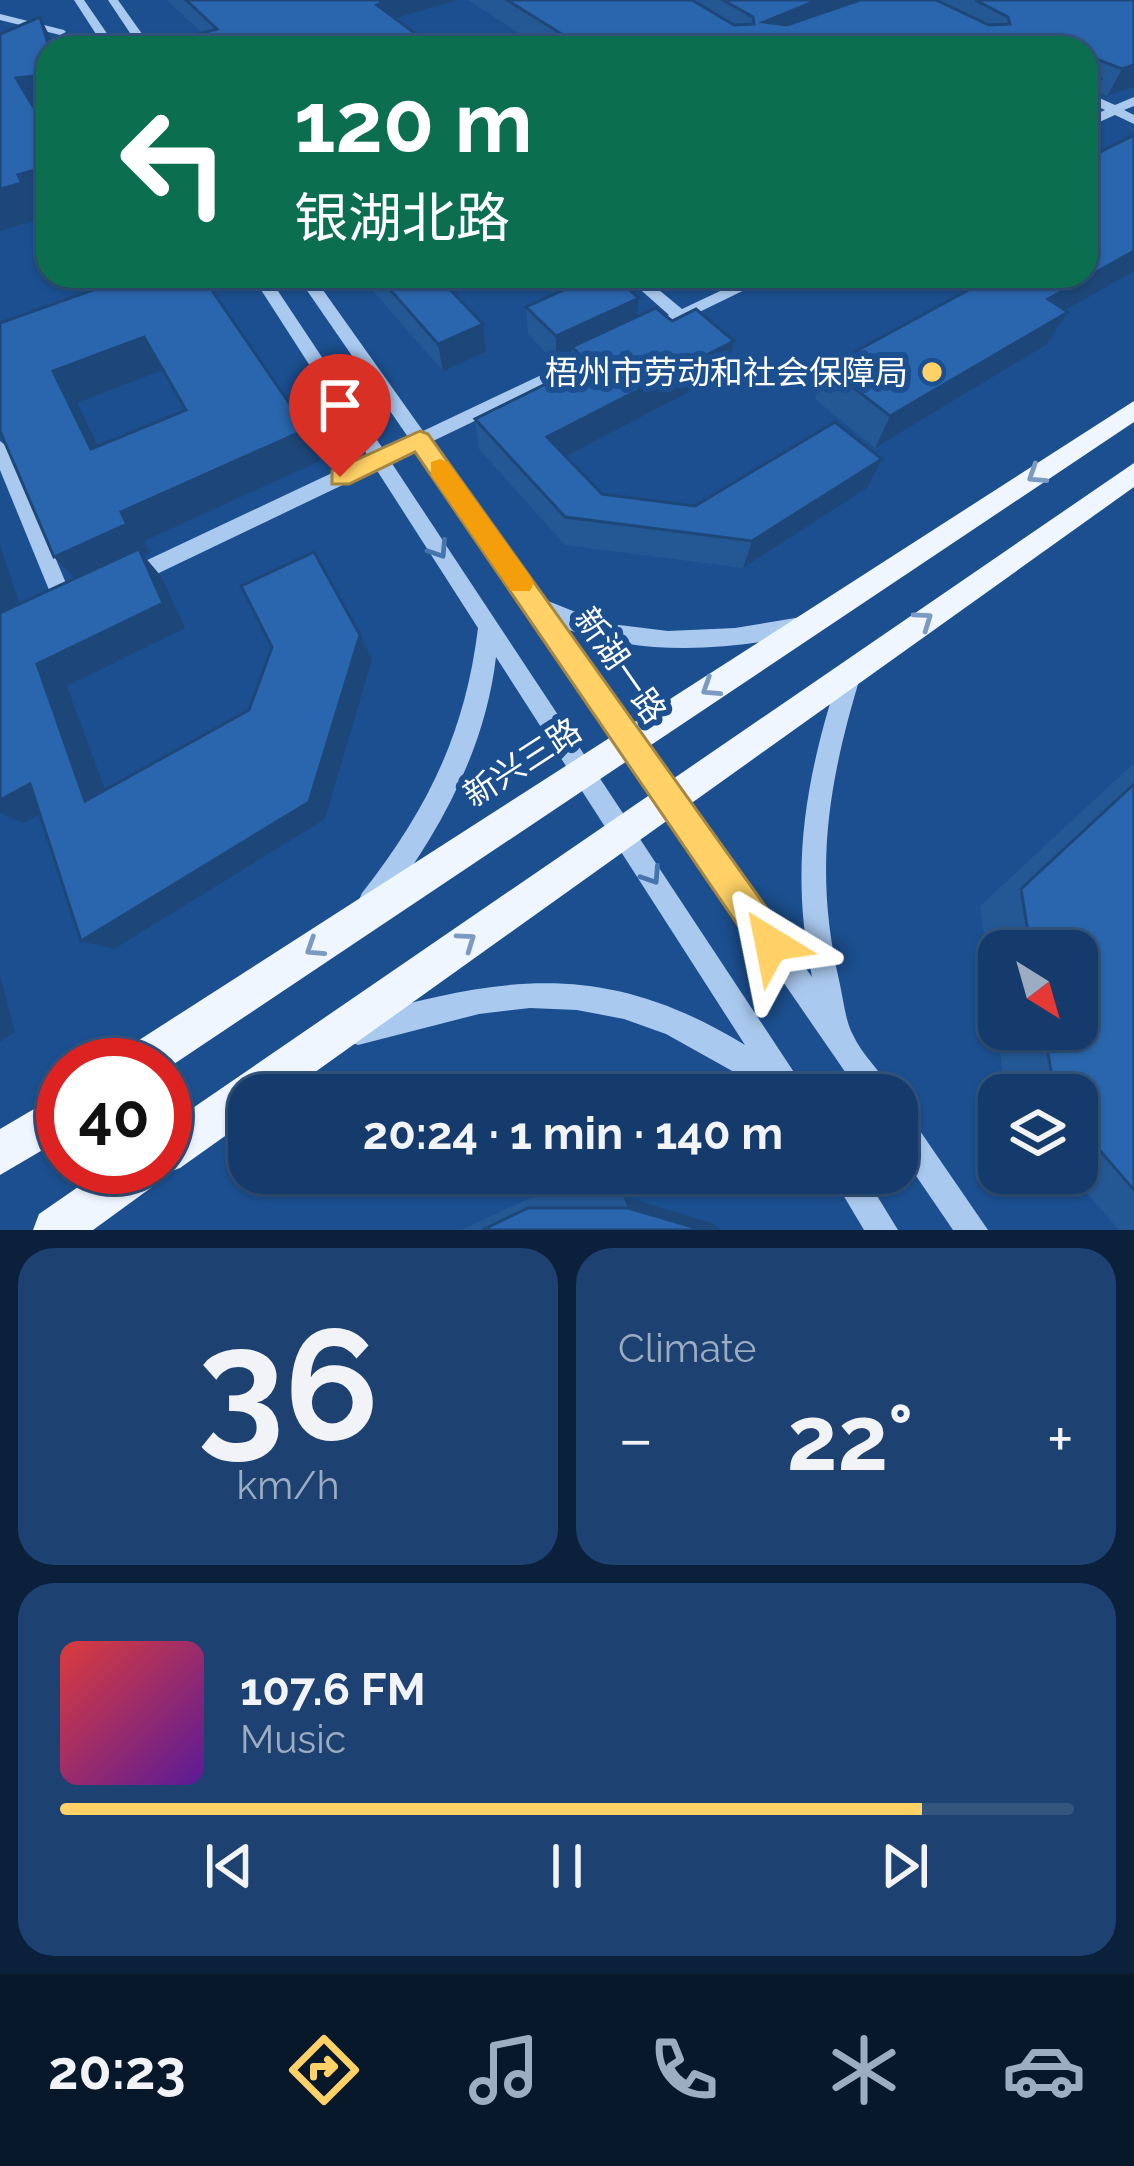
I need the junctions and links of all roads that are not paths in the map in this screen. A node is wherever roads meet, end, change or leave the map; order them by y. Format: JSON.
{"nodes":[{"id":1,"x":80,"y":0,"type":"edge"},
{"id":2,"x":113,"y":0,"type":"edge"},
{"id":3,"x":0,"y":17,"type":"edge"},
{"id":4,"x":60,"y":32,"type":"dead end"},
{"id":5,"x":103,"y":36,"type":"edge"},
{"id":6,"x":138,"y":36,"type":"edge"},
{"id":7,"x":1134,"y":101,"type":"edge"},
{"id":8,"x":1098,"y":102,"type":"edge"},
{"id":9,"x":1114,"y":110,"type":"junction"},
{"id":10,"x":1098,"y":118,"type":"edge"},
{"id":11,"x":1134,"y":120,"type":"edge"},
{"id":12,"x":268,"y":288,"type":"edge"},
{"id":13,"x":313,"y":288,"type":"edge"},
{"id":14,"x":647,"y":288,"type":"edge"},
{"id":15,"x":740,"y":288,"type":"edge"},
{"id":16,"x":680,"y":316,"type":"junction"},
{"id":17,"x":1134,"y":410,"type":"edge"},
{"id":18,"x":420,"y":440,"type":"junction"},
{"id":19,"x":0,"y":448,"type":"edge"},
{"id":20,"x":379,"y":459,"type":"junction"},
{"id":21,"x":1134,"y":473,"type":"edge"},
{"id":22,"x":108,"y":587,"type":"edge"},
{"id":23,"x":87,"y":597,"type":"edge"},
{"id":24,"x":534,"y":604,"type":"junction"},
{"id":25,"x":808,"y":625,"type":"junction"},
{"id":26,"x":489,"y":626,"type":"junction"},
{"id":27,"x":851,"y":671,"type":"junction"},
{"id":28,"x":630,"y":741,"type":"junction"},
{"id":29,"x":583,"y":771,"type":"junction"},
{"id":30,"x":669,"y":797,"type":"junction"},
{"id":31,"x":622,"y":832,"type":"junction"},
{"id":32,"x":355,"y":921,"type":"junction"},
{"id":33,"x":177,"y":1038,"type":"edge"},
{"id":34,"x":840,"y":1041,"type":"junction"},
{"id":35,"x":323,"y":1042,"type":"junction"},
{"id":36,"x":762,"y":1074,"type":"edge"},
{"id":37,"x":780,"y":1074,"type":"edge"},
{"id":38,"x":863,"y":1074,"type":"edge"},
{"id":39,"x":36,"y":1131,"type":"edge"},
{"id":40,"x":192,"y":1134,"type":"edge"},
{"id":41,"x":918,"y":1153,"type":"edge"},
{"id":42,"x":0,"y":1154,"type":"edge"},
{"id":43,"x":106,"y":1194,"type":"edge"},
{"id":44,"x":859,"y":1194,"type":"edge"},
{"id":45,"x":55,"y":1230,"type":"edge"},
{"id":46,"x":882,"y":1230,"type":"edge"},
{"id":47,"x":972,"y":1230,"type":"edge"}],
"edges":[{"from":1,"to":5,"type":"street"},
{"from":2,"to":6,"type":"street"},
{"from":3,"to":4,"type":"street"},
{"from":7,"to":9,"type":"street"},
{"from":8,"to":9,"type":"street"},
{"from":9,"to":10,"type":"street"},
{"from":9,"to":11,"type":"street"},
{"from":12,"to":20,"type":"street"},
{"from":13,"to":18,"type":"street","name":"新湖一路"},
{"from":14,"to":16,"type":"street"},
{"from":15,"to":16,"type":"street"},
{"from":16,"to":18,"type":"street"},
{"from":17,"to":25,"type":"main road","name":"新兴三路","one_way":true},
{"from":18,"to":20,"type":"street"},
{"from":18,"to":24,"type":"street","name":"新湖一路"},
{"from":19,"to":23,"type":"street"},
{"from":20,"to":22,"type":"street"},
{"from":20,"to":26,"type":"street","one_way":true},
{"from":27,"to":21,"type":"main road","one_way":true},
{"from":24,"to":25,"type":"street"},
{"from":24,"to":28,"type":"street","name":"新湖一路"},
{"from":25,"to":28,"type":"main road","name":"新兴三路","one_way":true},
{"from":26,"to":29,"type":"street"},
{"from":26,"to":32,"type":"street"},
{"from":27,"to":30,"type":"main road"},
{"from":27,"to":34,"type":"street"},
{"from":28,"to":29,"type":"main road","name":"新兴三路"},
{"from":28,"to":30,"type":"street","name":"新湖一路"},
{"from":29,"to":31,"type":"street"},
{"from":29,"to":32,"type":"main road","name":"新兴三路"},
{"from":30,"to":31,"type":"main road"},
{"from":30,"to":34,"type":"street","name":"新湖一路"},
{"from":35,"to":31,"type":"main road","one_way":true},
{"from":31,"to":37,"type":"street","one_way":true},
{"from":32,"to":33,"type":"main road","name":"新兴三路","one_way":true},
{"from":34,"to":38,"type":"street","name":"新湖一路"},
{"from":35,"to":36,"type":"street"},
{"from":35,"to":40,"type":"main road"},
{"from":39,"to":42,"type":"main road"},
{"from":41,"to":47,"type":"street"},
{"from":43,"to":45,"type":"main road"},
{"from":44,"to":46,"type":"street"}]}
